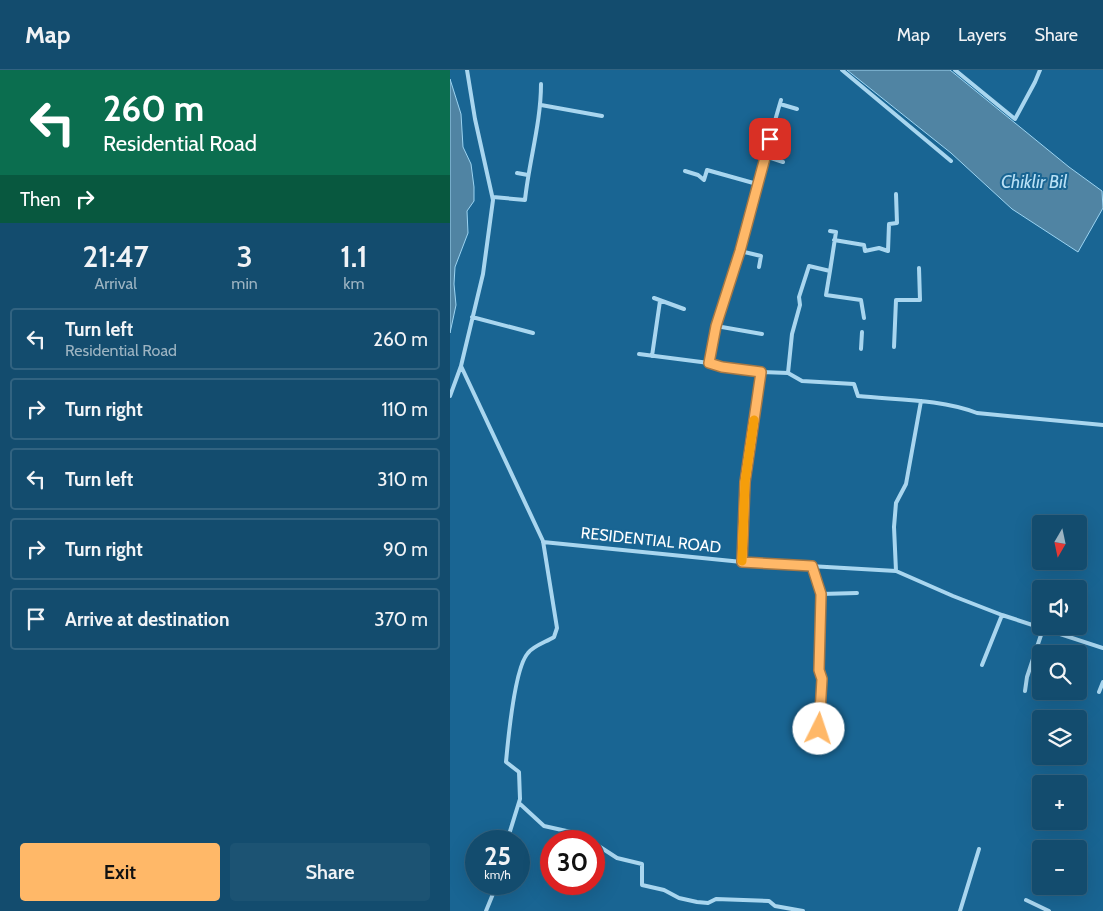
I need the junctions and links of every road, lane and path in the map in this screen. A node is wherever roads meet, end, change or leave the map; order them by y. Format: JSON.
{"nodes":[{"id":1,"x":467,"y":70,"type":"edge"},
{"id":2,"x":842,"y":70,"type":"edge"},
{"id":3,"x":955,"y":70,"type":"edge"},
{"id":4,"x":1040,"y":70,"type":"edge"},
{"id":5,"x":541,"y":84,"type":"dead end"},
{"id":6,"x":541,"y":105,"type":"junction"},
{"id":7,"x":797,"y":109,"type":"dead end"},
{"id":8,"x":602,"y":116,"type":"dead end"},
{"id":9,"x":765,"y":156,"type":"junction"},
{"id":10,"x":783,"y":162,"type":"dead end"},
{"id":11,"x":951,"y":162,"type":"dead end"},
{"id":12,"x":685,"y":171,"type":"dead end"},
{"id":13,"x":517,"y":174,"type":"dead end"},
{"id":14,"x":528,"y":175,"type":"junction"},
{"id":15,"x":757,"y":184,"type":"junction"},
{"id":16,"x":896,"y":194,"type":"dead end"},
{"id":17,"x":493,"y":197,"type":"junction"},
{"id":18,"x":830,"y":231,"type":"dead end"},
{"id":19,"x":834,"y":240,"type":"junction"},
{"id":20,"x":740,"y":251,"type":"junction"},
{"id":21,"x":758,"y":267,"type":"dead end"},
{"id":22,"x":919,"y":268,"type":"dead end"},
{"id":23,"x":830,"y":271,"type":"junction"},
{"id":24,"x":654,"y":298,"type":"dead end"},
{"id":25,"x":660,"y":300,"type":"junction"},
{"id":26,"x":684,"y":309,"type":"dead end"},
{"id":27,"x":472,"y":317,"type":"junction"},
{"id":28,"x":864,"y":318,"type":"dead end"},
{"id":29,"x":716,"y":326,"type":"junction"},
{"id":30,"x":862,"y":332,"type":"dead end"},
{"id":31,"x":533,"y":333,"type":"dead end"},
{"id":32,"x":762,"y":334,"type":"dead end"},
{"id":33,"x":894,"y":347,"type":"dead end"},
{"id":34,"x":861,"y":349,"type":"dead end"},
{"id":35,"x":639,"y":354,"type":"dead end"},
{"id":36,"x":652,"y":356,"type":"junction"},
{"id":37,"x":709,"y":363,"type":"junction"},
{"id":38,"x":461,"y":366,"type":"junction"},
{"id":39,"x":761,"y":372,"type":"junction"},
{"id":40,"x":788,"y":373,"type":"junction"},
{"id":41,"x":450,"y":396,"type":"edge"},
{"id":42,"x":921,"y":401,"type":"junction"},
{"id":43,"x":1103,"y":425,"type":"edge"},
{"id":44,"x":543,"y":542,"type":"junction"},
{"id":45,"x":742,"y":562,"type":"junction"},
{"id":46,"x":812,"y":566,"type":"junction"},
{"id":47,"x":896,"y":571,"type":"junction"},
{"id":48,"x":857,"y":593,"type":"dead end"},
{"id":49,"x":821,"y":594,"type":"junction"},
{"id":50,"x":1002,"y":615,"type":"junction"},
{"id":51,"x":1032,"y":625,"type":"edge"},
{"id":52,"x":1041,"y":635,"type":"edge"},
{"id":53,"x":1064,"y":635,"type":"edge"},
{"id":54,"x":1103,"y":648,"type":"edge"},
{"id":55,"x":982,"y":665,"type":"dead end"},
{"id":56,"x":1103,"y":682,"type":"edge"},
{"id":57,"x":1025,"y":691,"type":"dead end"},
{"id":58,"x":1099,"y":692,"type":"dead end"},
{"id":59,"x":819,"y":729,"type":"dead end"},
{"id":60,"x":519,"y":803,"type":"junction"},
{"id":61,"x":510,"y":830,"type":"edge"},
{"id":62,"x":562,"y":830,"type":"edge"},
{"id":63,"x":979,"y":849,"type":"dead end"},
{"id":64,"x":605,"y":850,"type":"edge"},
{"id":65,"x":493,"y":895,"type":"edge"},
{"id":66,"x":1026,"y":900,"type":"dead end"},
{"id":67,"x":486,"y":911,"type":"edge"},
{"id":68,"x":803,"y":911,"type":"edge"},
{"id":69,"x":960,"y":911,"type":"edge"},
{"id":70,"x":1049,"y":911,"type":"edge"}],
"edges":[{"from":1,"to":17,"type":"street"},
{"from":2,"to":11,"type":"street"},
{"from":3,"to":4,"type":"street"},
{"from":5,"to":6,"type":"street"},
{"from":6,"to":8,"type":"street"},
{"from":6,"to":14,"type":"street"},
{"from":7,"to":9,"type":"street"},
{"from":9,"to":10,"type":"street"},
{"from":9,"to":15,"type":"street"},
{"from":12,"to":15,"type":"street"},
{"from":13,"to":14,"type":"street"},
{"from":14,"to":17,"type":"street"},
{"from":15,"to":20,"type":"street"},
{"from":16,"to":19,"type":"street"},
{"from":17,"to":27,"type":"street"},
{"from":18,"to":19,"type":"street"},
{"from":19,"to":23,"type":"street"},
{"from":20,"to":21,"type":"street"},
{"from":20,"to":29,"type":"street"},
{"from":22,"to":33,"type":"street"},
{"from":23,"to":28,"type":"street"},
{"from":23,"to":40,"type":"street"},
{"from":24,"to":25,"type":"street"},
{"from":25,"to":26,"type":"street"},
{"from":25,"to":36,"type":"street"},
{"from":27,"to":31,"type":"street"},
{"from":27,"to":38,"type":"street"},
{"from":29,"to":32,"type":"street"},
{"from":29,"to":37,"type":"street"},
{"from":30,"to":34,"type":"street"},
{"from":35,"to":36,"type":"street"},
{"from":36,"to":37,"type":"street"},
{"from":37,"to":39,"type":"street"},
{"from":38,"to":41,"type":"street"},
{"from":38,"to":44,"type":"street"},
{"from":39,"to":40,"type":"street"},
{"from":39,"to":45,"type":"street"},
{"from":40,"to":42,"type":"street"},
{"from":42,"to":43,"type":"street"},
{"from":42,"to":47,"type":"street"},
{"from":44,"to":45,"type":"street","name":"RESIDENTIAL ROAD"},
{"from":44,"to":60,"type":"street"},
{"from":45,"to":46,"type":"street","name":"RESIDENTIAL ROAD"},
{"from":46,"to":47,"type":"street","name":"RESIDENTIAL ROAD"},
{"from":46,"to":49,"type":"street"},
{"from":47,"to":50,"type":"street","name":"RESIDENTIAL ROAD"},
{"from":48,"to":49,"type":"street"},
{"from":49,"to":59,"type":"street"},
{"from":50,"to":51,"type":"street","name":"RESIDENTIAL ROAD"},
{"from":50,"to":55,"type":"street"},
{"from":52,"to":57,"type":"street"},
{"from":53,"to":54,"type":"street","name":"RESIDENTIAL ROAD"},
{"from":56,"to":58,"type":"street"},
{"from":60,"to":61,"type":"street"},
{"from":60,"to":62,"type":"street"},
{"from":63,"to":69,"type":"street"},
{"from":64,"to":68,"type":"street"},
{"from":65,"to":67,"type":"street"},
{"from":66,"to":70,"type":"street"}]}
